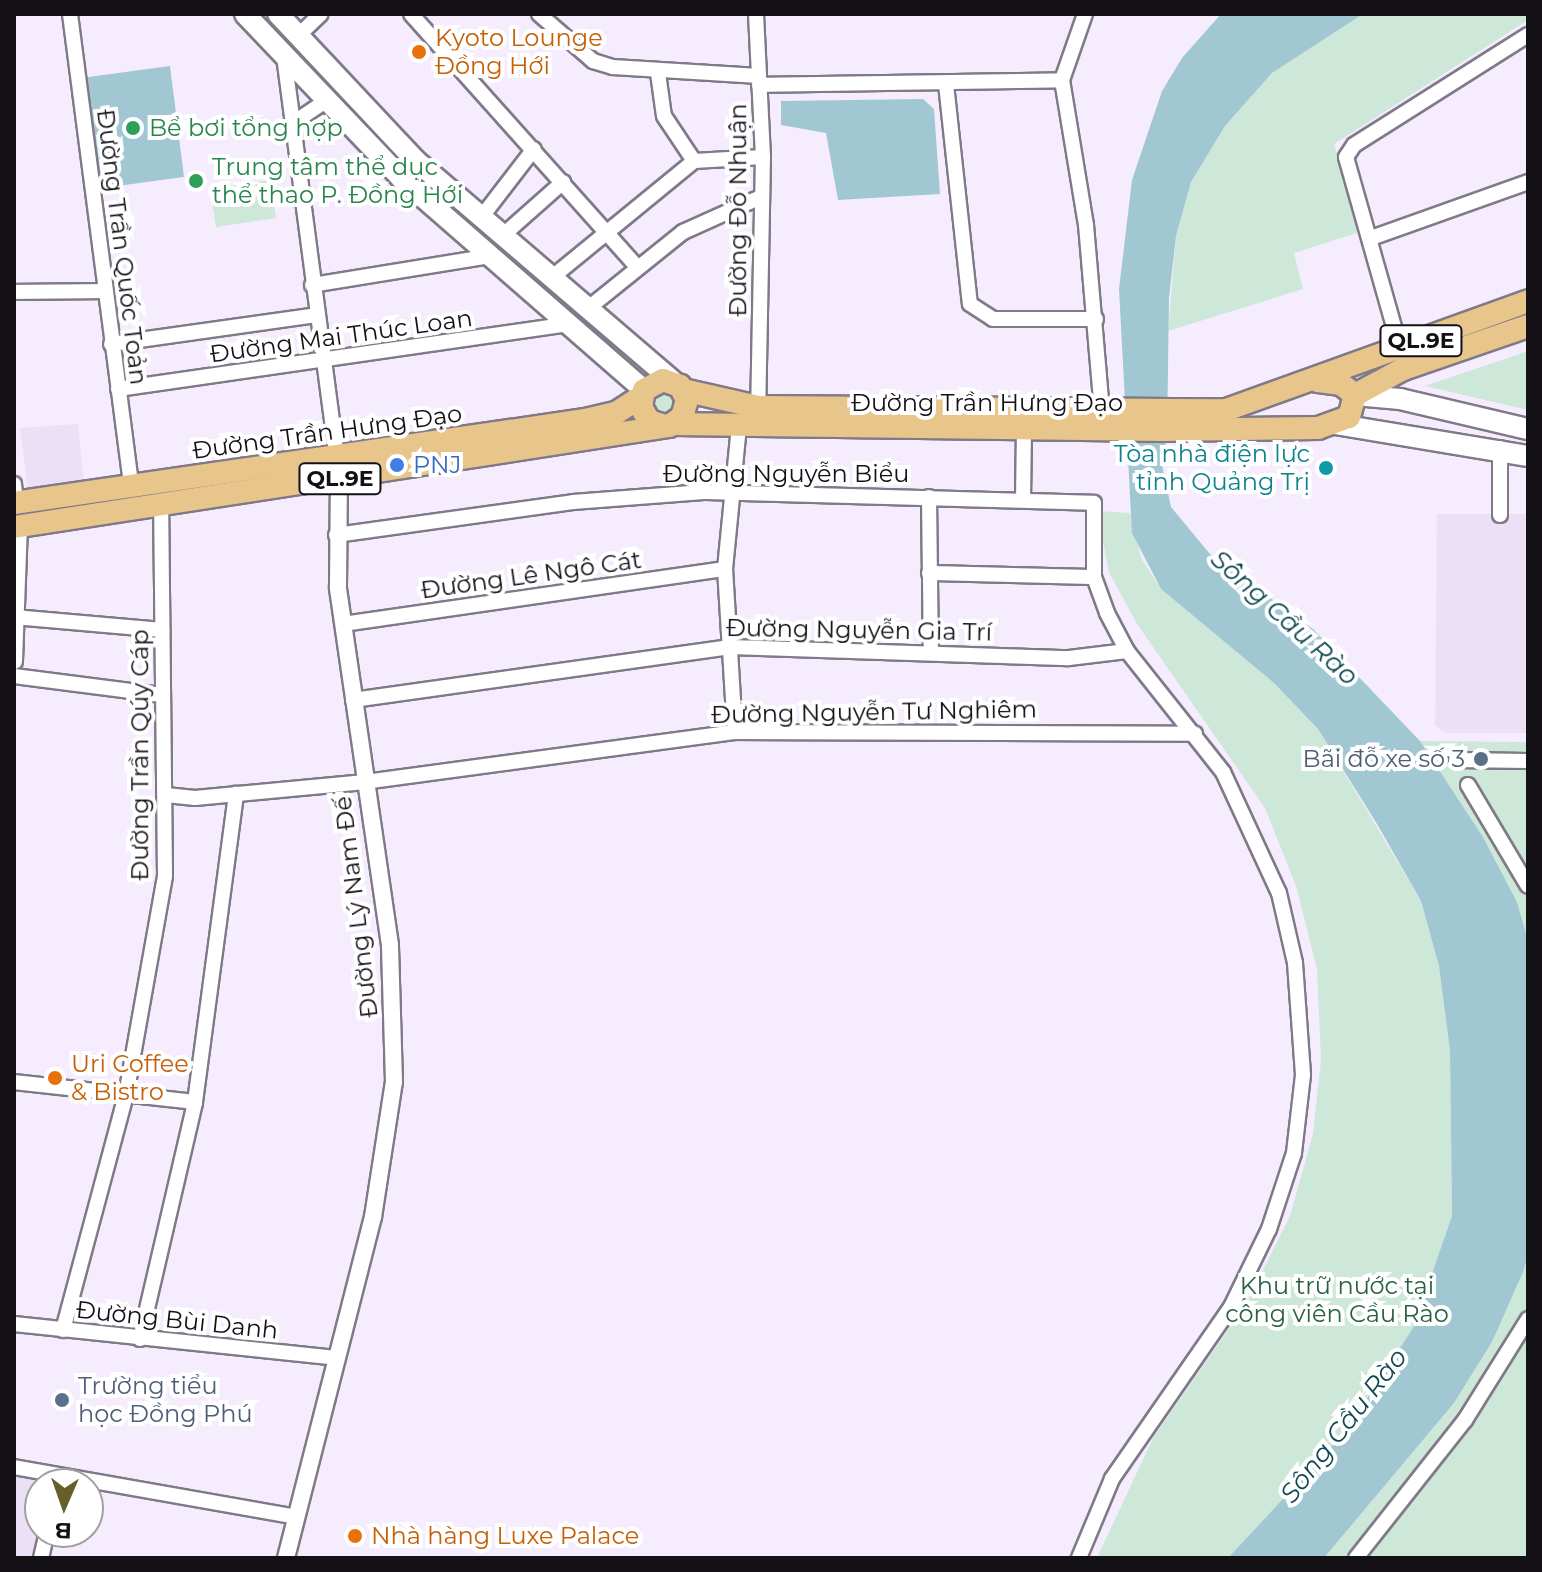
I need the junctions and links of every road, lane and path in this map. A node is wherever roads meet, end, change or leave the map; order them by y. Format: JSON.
{"nodes":[{"id":1,"x":70,"y":14,"type":"edge"},
{"id":2,"x":245,"y":14,"type":"edge"},
{"id":3,"x":278,"y":14,"type":"edge"},
{"id":4,"x":321,"y":14,"type":"edge"},
{"id":5,"x":411,"y":14,"type":"edge"},
{"id":6,"x":539,"y":14,"type":"edge"},
{"id":7,"x":756,"y":14,"type":"edge"},
{"id":8,"x":1085,"y":14,"type":"edge"},
{"id":9,"x":299,"y":35,"type":"junction"},
{"id":10,"x":1528,"y":35,"type":"edge"},
{"id":11,"x":284,"y":56,"type":"junction"},
{"id":12,"x":658,"y":73,"type":"junction"},
{"id":13,"x":1062,"y":80,"type":"junction"},
{"id":14,"x":759,"y":81,"type":"junction"},
{"id":15,"x":946,"y":84,"type":"junction"},
{"id":16,"x":346,"y":86,"type":"junction"},
{"id":17,"x":326,"y":101,"type":"junction"},
{"id":18,"x":295,"y":144,"type":"junction"},
{"id":19,"x":534,"y":149,"type":"junction"},
{"id":20,"x":763,"y":157,"type":"junction"},
{"id":21,"x":694,"y":161,"type":"junction"},
{"id":22,"x":563,"y":182,"type":"junction"},
{"id":23,"x":1528,"y":182,"type":"edge"},
{"id":24,"x":761,"y":197,"type":"junction"},
{"id":25,"x":480,"y":219,"type":"junction"},
{"id":26,"x":607,"y":233,"type":"junction"},
{"id":27,"x":501,"y":237,"type":"junction"},
{"id":28,"x":1371,"y":238,"type":"junction"},
{"id":29,"x":491,"y":256,"type":"junction"},
{"id":30,"x":637,"y":267,"type":"junction"},
{"id":31,"x":550,"y":279,"type":"junction"},
{"id":32,"x":312,"y":285,"type":"junction"},
{"id":33,"x":103,"y":291,"type":"junction"},
{"id":34,"x":14,"y":292,"type":"edge"},
{"id":35,"x":1528,"y":301,"type":"edge"},
{"id":36,"x":586,"y":310,"type":"junction"},
{"id":37,"x":318,"y":315,"type":"junction"},
{"id":38,"x":1096,"y":319,"type":"junction"},
{"id":39,"x":570,"y":324,"type":"junction"},
{"id":40,"x":1528,"y":326,"type":"edge"},
{"id":41,"x":111,"y":344,"type":"junction"},
{"id":42,"x":1400,"y":348,"type":"junction"},
{"id":43,"x":325,"y":362,"type":"junction"},
{"id":44,"x":1306,"y":384,"type":"junction"},
{"id":45,"x":678,"y":386,"type":"junction"},
{"id":46,"x":118,"y":389,"type":"junction"},
{"id":47,"x":643,"y":393,"type":"junction"},
{"id":48,"x":1355,"y":395,"type":"junction"},
{"id":49,"x":758,"y":407,"type":"junction"},
{"id":50,"x":1111,"y":417,"type":"junction"},
{"id":51,"x":1164,"y":420,"type":"junction"},
{"id":52,"x":1335,"y":424,"type":"junction"},
{"id":53,"x":669,"y":425,"type":"junction"},
{"id":54,"x":1301,"y":426,"type":"junction"},
{"id":55,"x":739,"y":427,"type":"junction"},
{"id":56,"x":1024,"y":429,"type":"junction"},
{"id":57,"x":1528,"y":429,"type":"edge"},
{"id":58,"x":1500,"y":448,"type":"junction"},
{"id":59,"x":1528,"y":456,"type":"edge"},
{"id":60,"x":338,"y":468,"type":"junction"},
{"id":61,"x":131,"y":486,"type":"junction"},
{"id":62,"x":732,"y":492,"type":"junction"},
{"id":63,"x":15,"y":497,"type":"edge"},
{"id":64,"x":929,"y":497,"type":"junction"},
{"id":65,"x":1023,"y":500,"type":"junction"},
{"id":66,"x":161,"y":505,"type":"junction"},
{"id":67,"x":1500,"y":515,"type":"dead end"},
{"id":68,"x":16,"y":526,"type":"edge"},
{"id":69,"x":336,"y":535,"type":"junction"},
{"id":70,"x":725,"y":569,"type":"junction"},
{"id":71,"x":929,"y":573,"type":"junction"},
{"id":72,"x":1094,"y":577,"type":"junction"},
{"id":73,"x":16,"y":617,"type":"edge"},
{"id":74,"x":343,"y":624,"type":"junction"},
{"id":75,"x":162,"y":630,"type":"junction"},
{"id":76,"x":730,"y":647,"type":"junction"},
{"id":77,"x":1127,"y":651,"type":"junction"},
{"id":78,"x":931,"y":653,"type":"junction"},
{"id":79,"x":14,"y":661,"type":"edge"},
{"id":80,"x":14,"y":676,"type":"edge"},
{"id":81,"x":162,"y":695,"type":"junction"},
{"id":82,"x":353,"y":700,"type":"junction"},
{"id":83,"x":735,"y":732,"type":"junction"},
{"id":84,"x":1195,"y":734,"type":"junction"},
{"id":85,"x":1456,"y":760,"type":"dead end"},
{"id":86,"x":1528,"y":761,"type":"edge"},
{"id":87,"x":365,"y":782,"type":"junction"},
{"id":88,"x":1468,"y":785,"type":"dead end"},
{"id":89,"x":236,"y":794,"type":"junction"},
{"id":90,"x":166,"y":795,"type":"junction"},
{"id":91,"x":1528,"y":886,"type":"edge"},
{"id":92,"x":14,"y":1082,"type":"edge"},
{"id":93,"x":126,"y":1095,"type":"junction"},
{"id":94,"x":195,"y":1102,"type":"junction"},
{"id":95,"x":1528,"y":1319,"type":"edge"},
{"id":96,"x":14,"y":1324,"type":"edge"},
{"id":97,"x":63,"y":1330,"type":"junction"},
{"id":98,"x":140,"y":1339,"type":"junction"},
{"id":99,"x":336,"y":1358,"type":"junction"},
{"id":100,"x":104,"y":1487,"type":"edge"},
{"id":101,"x":297,"y":1517,"type":"junction"},
{"id":102,"x":286,"y":1558,"type":"edge"},
{"id":103,"x":1079,"y":1558,"type":"edge"},
{"id":104,"x":1356,"y":1558,"type":"edge"}],
"edges":[{"from":1,"to":33,"type":"street","name":"Đường Trần Quốc Toản"},
{"from":2,"to":11,"type":"main road"},
{"from":3,"to":9,"type":"main road"},
{"from":4,"to":9,"type":"street"},
{"from":5,"to":19,"type":"street"},
{"from":6,"to":12,"type":"street"},
{"from":7,"to":14,"type":"street","name":"Đường Đỗ Nhuận"},
{"from":8,"to":13,"type":"street"},
{"from":9,"to":11,"type":"main road"},
{"from":9,"to":16,"type":"main road"},
{"from":10,"to":28,"type":"street"},
{"from":11,"to":17,"type":"main road"},
{"from":11,"to":18,"type":"street"},
{"from":12,"to":14,"type":"street"},
{"from":12,"to":21,"type":"street"},
{"from":13,"to":15,"type":"street"},
{"from":13,"to":38,"type":"street"},
{"from":14,"to":15,"type":"street"},
{"from":14,"to":20,"type":"street","name":"Đường Đỗ Nhuận"},
{"from":15,"to":38,"type":"street"},
{"from":16,"to":17,"type":"main road"},
{"from":16,"to":25,"type":"main road"},
{"from":17,"to":18,"type":"street"},
{"from":17,"to":29,"type":"main road"},
{"from":18,"to":32,"type":"street"},
{"from":19,"to":22,"type":"street"},
{"from":19,"to":25,"type":"street"},
{"from":20,"to":21,"type":"street"},
{"from":20,"to":24,"type":"street","name":"Đường Đỗ Nhuận"},
{"from":21,"to":26,"type":"street"},
{"from":22,"to":26,"type":"street"},
{"from":22,"to":27,"type":"street"},
{"from":23,"to":28,"type":"street"},
{"from":24,"to":30,"type":"street"},
{"from":24,"to":49,"type":"street","name":"Đường Đỗ Nhuận"},
{"from":25,"to":27,"type":"main road"},
{"from":26,"to":30,"type":"street"},
{"from":26,"to":31,"type":"street"},
{"from":27,"to":31,"type":"main road"},
{"from":28,"to":42,"type":"street"},
{"from":29,"to":32,"type":"street"},
{"from":29,"to":39,"type":"main road"},
{"from":30,"to":36,"type":"street"},
{"from":31,"to":36,"type":"main road"},
{"from":32,"to":37,"type":"street"},
{"from":33,"to":34,"type":"street"},
{"from":33,"to":41,"type":"street","name":"Đường Trần Quốc Toản"},
{"from":35,"to":42,"type":"main road","name":"Đường Trần Hưng Đạo","number":"QL.9E"},
{"from":36,"to":45,"type":"main road"},
{"from":37,"to":41,"type":"street"},
{"from":37,"to":43,"type":"street"},
{"from":38,"to":50,"type":"street"},
{"from":39,"to":43,"type":"street","name":"Đường Mai Thúc Loan"},
{"from":39,"to":47,"type":"main road"},
{"from":40,"to":48,"type":"main road","number":"QL.9E"},
{"from":41,"to":46,"type":"street","name":"Đường Trần Quốc Toản"},
{"from":42,"to":44,"type":"main road","name":"Đường Trần Hưng Đạo","number":"QL.9E"},
{"from":43,"to":46,"type":"street","name":"Đường Mai Thúc Loan"},
{"from":43,"to":60,"type":"street"},
{"from":44,"to":48,"type":"main road"},
{"from":44,"to":51,"type":"main road","name":"Đường Trần Hưng Đạo","number":"QL.9E"},
{"from":44,"to":54,"type":"main road"},
{"from":45,"to":47,"type":"main road"},
{"from":45,"to":49,"type":"main road","name":"Đường Trần Hưng Đạo","number":"QL.9E"},
{"from":45,"to":53,"type":"main road"},
{"from":46,"to":61,"type":"street","name":"Đường Trần Quốc Toản"},
{"from":47,"to":53,"type":"main road"},
{"from":47,"to":60,"type":"main road","name":"Đường Trần Hưng Đạo","number":"QL.9E"},
{"from":48,"to":52,"type":"main road"},
{"from":48,"to":57,"type":"main road"},
{"from":49,"to":50,"type":"main road","name":"Đường Trần Hưng Đạo","number":"QL.9E"},
{"from":50,"to":51,"type":"main road","name":"Đường Trần Hưng Đạo","number":"QL.9E"},
{"from":50,"to":56,"type":"main road","name":"Đường Trần Hưng Đạo","number":"QL.9E"},
{"from":51,"to":54,"type":"main road","name":"Đường Trần Hưng Đạo","number":"QL.9E"},
{"from":52,"to":54,"type":"main road","name":"Đường Trần Hưng Đạo"},
{"from":52,"to":58,"type":"main road"},
{"from":53,"to":55,"type":"main road","name":"Đường Trần Hưng Đạo","number":"QL.9E"},
{"from":53,"to":60,"type":"main road","name":"Đường Trần Hưng Đạo","number":"QL.9E"},
{"from":55,"to":56,"type":"main road","name":"Đường Trần Hưng Đạo","number":"QL.9E"},
{"from":55,"to":62,"type":"street"},
{"from":56,"to":65,"type":"street"},
{"from":58,"to":59,"type":"main road"},
{"from":58,"to":67,"type":"street"},
{"from":60,"to":61,"type":"main road","name":"Đường Trần Hưng Đạo","number":"QL.9E"},
{"from":60,"to":66,"type":"main road","name":"Đường Trần Hưng Đạo","number":"QL.9E"},
{"from":60,"to":69,"type":"street","name":"Đường Lý Nam Đế"},
{"from":61,"to":63,"type":"main road","name":"Đường Trần Hưng Đạo","number":"QL.9E"},
{"from":62,"to":64,"type":"street","name":"Đường Nguyễn Biểu"},
{"from":62,"to":69,"type":"street","name":"Đường Nguyễn Biểu"},
{"from":62,"to":70,"type":"street"},
{"from":63,"to":68,"type":"main road"},
{"from":64,"to":65,"type":"street","name":"Đường Nguyễn Biểu"},
{"from":64,"to":71,"type":"street"},
{"from":65,"to":72,"type":"street","name":"Đường Nguyễn Biểu"},
{"from":66,"to":68,"type":"main road","name":"Đường Trần Hưng Đạo","number":"QL.9E"},
{"from":66,"to":75,"type":"street","name":"Đường Trần Qúy Cáp"},
{"from":68,"to":73,"type":"street"},
{"from":69,"to":74,"type":"street","name":"Đường Lý Nam Đế"},
{"from":70,"to":74,"type":"street","name":"Đường Lê Ngô Cát"},
{"from":70,"to":76,"type":"street"},
{"from":71,"to":72,"type":"street"},
{"from":71,"to":78,"type":"street"},
{"from":72,"to":77,"type":"street"},
{"from":73,"to":75,"type":"street"},
{"from":73,"to":79,"type":"street"},
{"from":74,"to":82,"type":"street","name":"Đường Lý Nam Đế"},
{"from":75,"to":81,"type":"street","name":"Đường Trần Qúy Cáp"},
{"from":76,"to":78,"type":"street","name":"Đường Nguyễn Gia Trí"},
{"from":76,"to":82,"type":"street","name":"Đường Nguyễn Gia Trí"},
{"from":76,"to":83,"type":"street"},
{"from":77,"to":78,"type":"street","name":"Đường Nguyễn Gia Trí"},
{"from":77,"to":84,"type":"street"},
{"from":80,"to":81,"type":"street"},
{"from":81,"to":90,"type":"street","name":"Đường Trần Qúy Cáp"},
{"from":82,"to":87,"type":"street","name":"Đường Lý Nam Đế"},
{"from":83,"to":84,"type":"street","name":"Đường Nguyễn Tư Nghiêm"},
{"from":83,"to":87,"type":"street","name":"Đường Nguyễn Tư Nghiêm"},
{"from":84,"to":103,"type":"street"},
{"from":85,"to":86,"type":"street"},
{"from":87,"to":89,"type":"street","name":"Đường Nguyễn Tư Nghiêm"},
{"from":87,"to":99,"type":"street","name":"Đường Lý Nam Đế"},
{"from":88,"to":91,"type":"street"},
{"from":89,"to":90,"type":"street","name":"Đường Nguyễn Tư Nghiêm"},
{"from":89,"to":94,"type":"street"},
{"from":90,"to":93,"type":"street","name":"Đường Trần Qúy Cáp"},
{"from":92,"to":93,"type":"street"},
{"from":93,"to":94,"type":"street"},
{"from":93,"to":97,"type":"street","name":"Đường Trần Qúy Cáp"},
{"from":94,"to":98,"type":"street"},
{"from":95,"to":104,"type":"street"},
{"from":96,"to":97,"type":"street","name":"Đường Bùi Danh"},
{"from":97,"to":98,"type":"street","name":"Đường Bùi Danh"},
{"from":98,"to":99,"type":"street","name":"Đường Bùi Danh"},
{"from":99,"to":101,"type":"street","name":"Đường Lý Nam Đế"},
{"from":100,"to":101,"type":"street"},
{"from":101,"to":102,"type":"street","name":"Đường Lý Nam Đế"}]}
